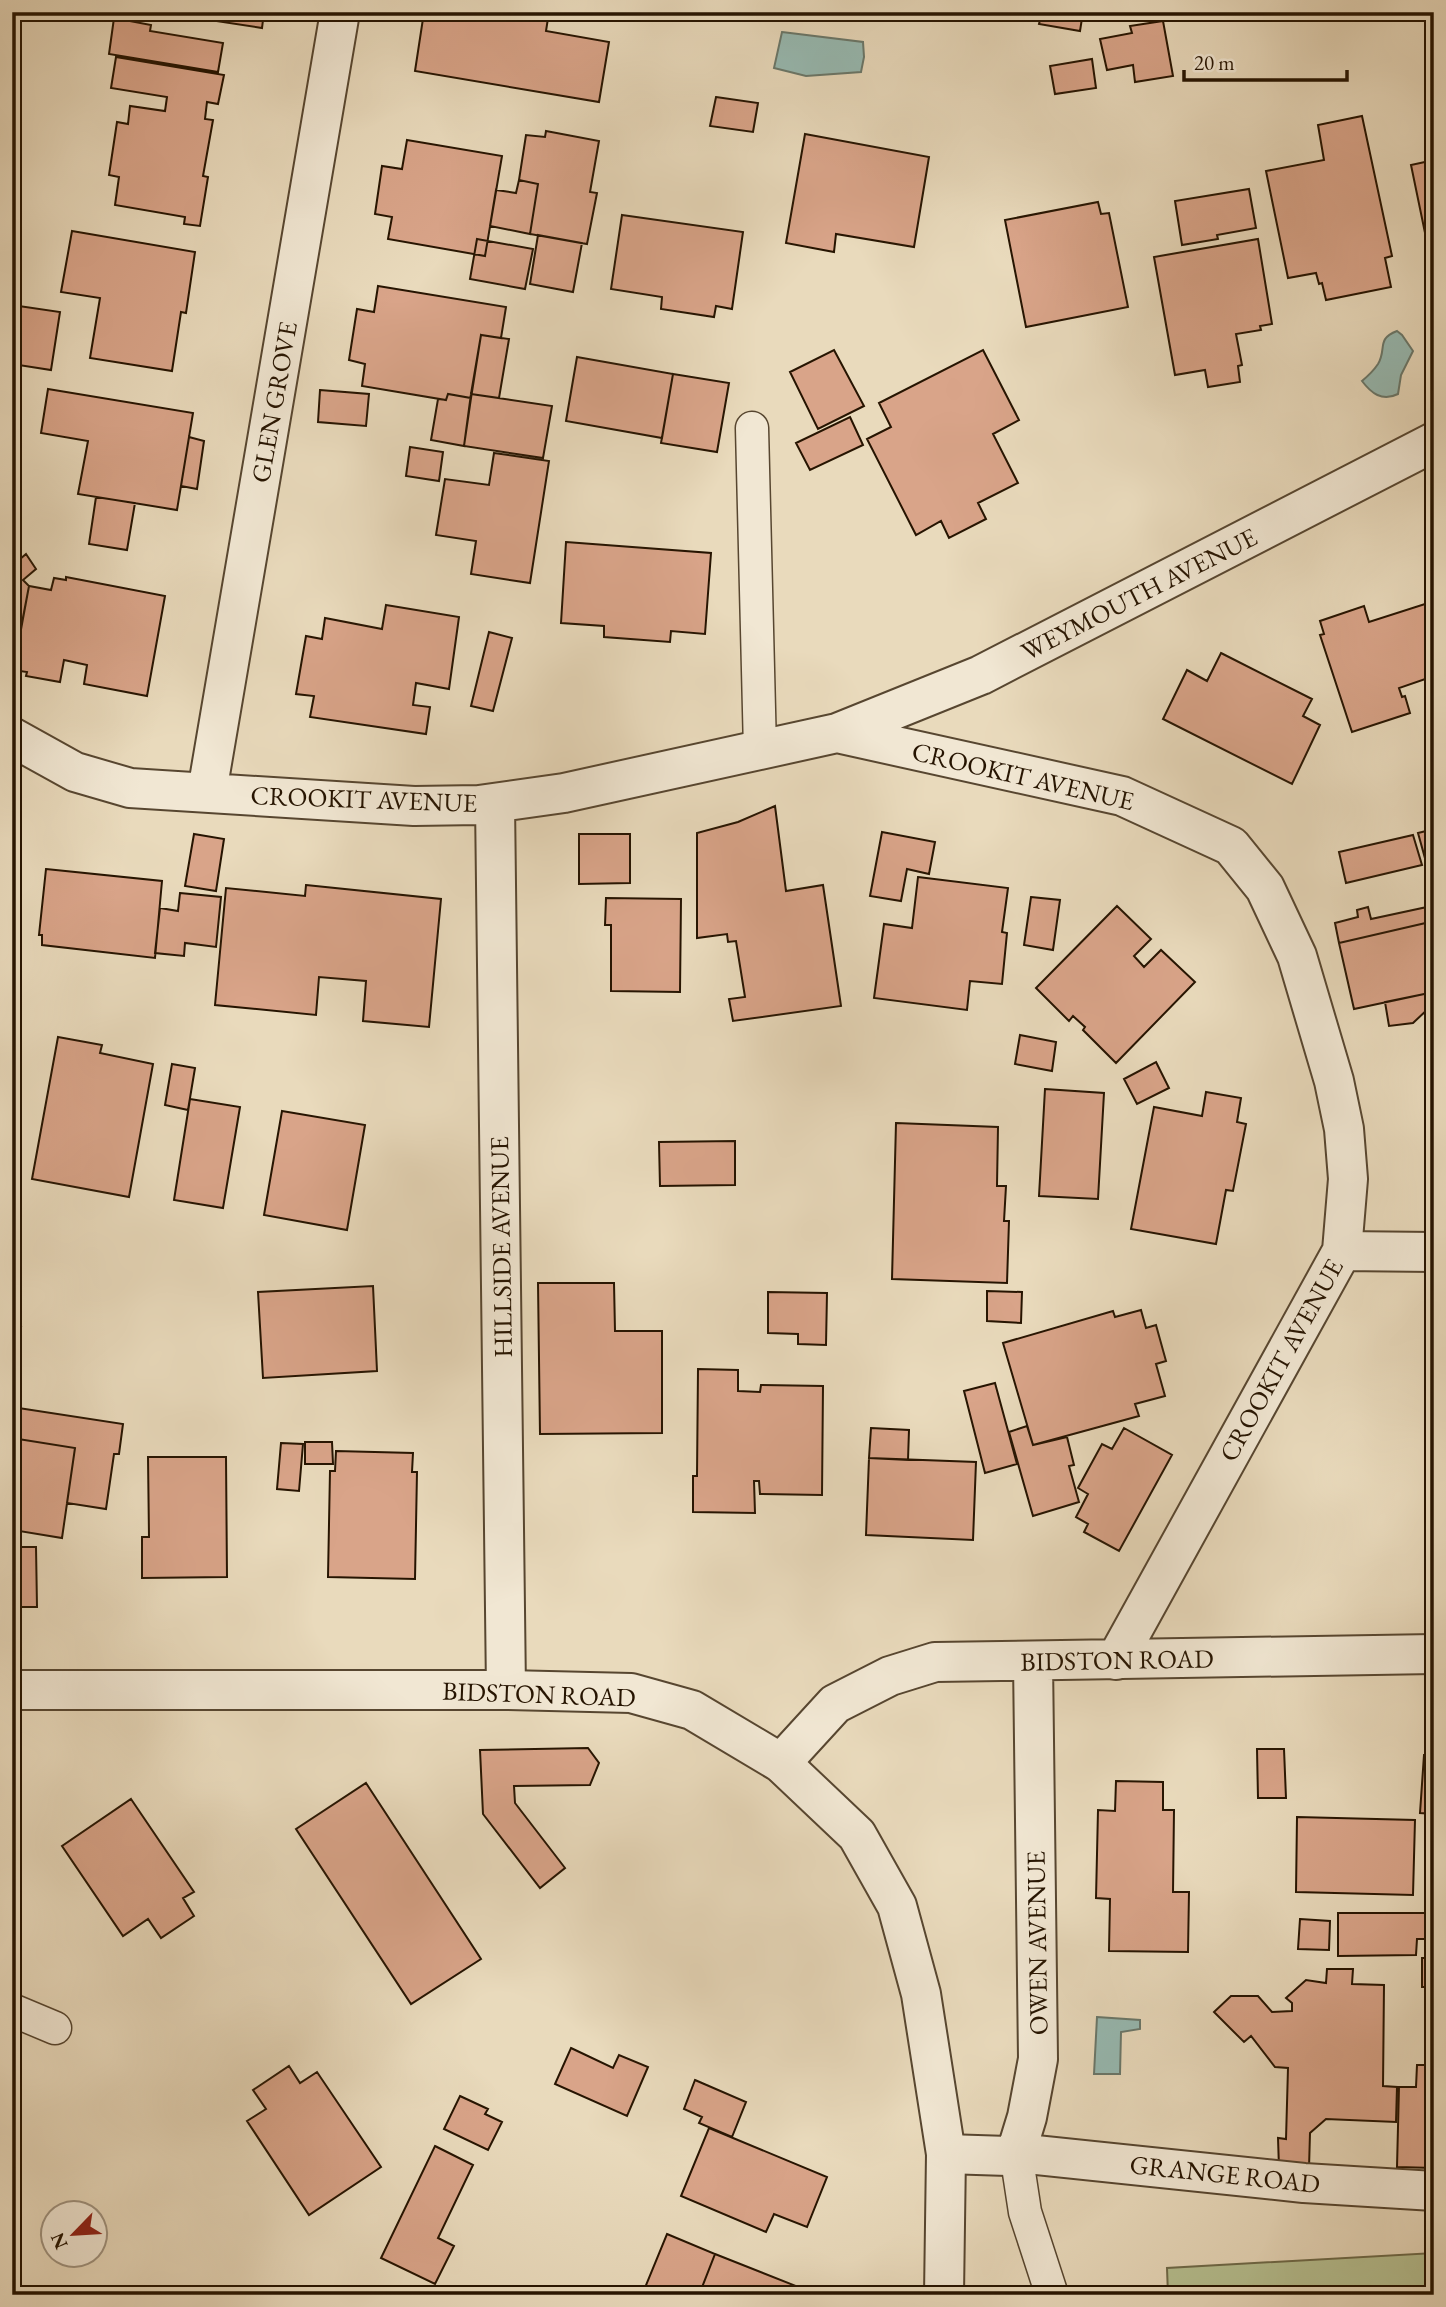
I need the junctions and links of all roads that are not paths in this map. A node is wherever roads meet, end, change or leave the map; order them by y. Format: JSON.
{"nodes":[{"id":1,"x":340,"y":12,"type":"edge"},
{"id":2,"x":752,"y":428,"type":"dead end"},
{"id":3,"x":1434,"y":442,"type":"edge"},
{"id":4,"x":838,"y":733,"type":"junction"},
{"id":5,"x":12,"y":737,"type":"edge"},
{"id":6,"x":760,"y":750,"type":"junction"},
{"id":7,"x":207,"y":792,"type":"junction"},
{"id":8,"x":495,"y":803,"type":"junction"},
{"id":9,"x":1342,"y":1251,"type":"junction"},
{"id":10,"x":1434,"y":1252,"type":"edge"},
{"id":11,"x":1434,"y":1654,"type":"edge"},
{"id":12,"x":1116,"y":1660,"type":"junction"},
{"id":13,"x":1033,"y":1661,"type":"junction"},
{"id":14,"x":12,"y":1690,"type":"edge"},
{"id":15,"x":506,"y":1690,"type":"junction"},
{"id":16,"x":781,"y":1763,"type":"junction"},
{"id":17,"x":12,"y":2010,"type":"edge"},
{"id":18,"x":55,"y":2028,"type":"dead end"},
{"id":19,"x":1016,"y":2153,"type":"junction"},
{"id":20,"x":946,"y":2154,"type":"junction"},
{"id":21,"x":1434,"y":2191,"type":"edge"},
{"id":22,"x":944,"y":2295,"type":"edge"},
{"id":23,"x":1052,"y":2295,"type":"edge"}],
"edges":[{"from":1,"to":7,"type":"street","name":"GLEN GROVE"},
{"from":2,"to":6,"type":"lane"},
{"from":3,"to":4,"type":"street","name":"WEYMOUTH AVENUE"},
{"from":4,"to":6,"type":"street","name":"CROOKIT AVENUE"},
{"from":4,"to":9,"type":"street","name":"CROOKIT AVENUE"},
{"from":5,"to":7,"type":"street","name":"CROOKIT AVENUE"},
{"from":6,"to":8,"type":"street","name":"CROOKIT AVENUE"},
{"from":7,"to":8,"type":"street","name":"CROOKIT AVENUE"},
{"from":8,"to":15,"type":"street","name":"HILLSIDE AVENUE"},
{"from":9,"to":10,"type":"street"},
{"from":9,"to":12,"type":"street","name":"CROOKIT AVENUE"},
{"from":11,"to":12,"type":"street","name":"BIDSTON ROAD"},
{"from":12,"to":13,"type":"street","name":"BIDSTON ROAD"},
{"from":13,"to":16,"type":"street","name":"BIDSTON ROAD"},
{"from":13,"to":19,"type":"street","name":"OWEN AVENUE"},
{"from":14,"to":15,"type":"street","name":"BIDSTON ROAD"},
{"from":15,"to":16,"type":"street","name":"BIDSTON ROAD"},
{"from":16,"to":20,"type":"street"},
{"from":17,"to":18,"type":"lane"},
{"from":19,"to":20,"type":"street"},
{"from":19,"to":21,"type":"street","name":"GRANGE ROAD"},
{"from":19,"to":23,"type":"lane"},
{"from":20,"to":22,"type":"street"}]}
